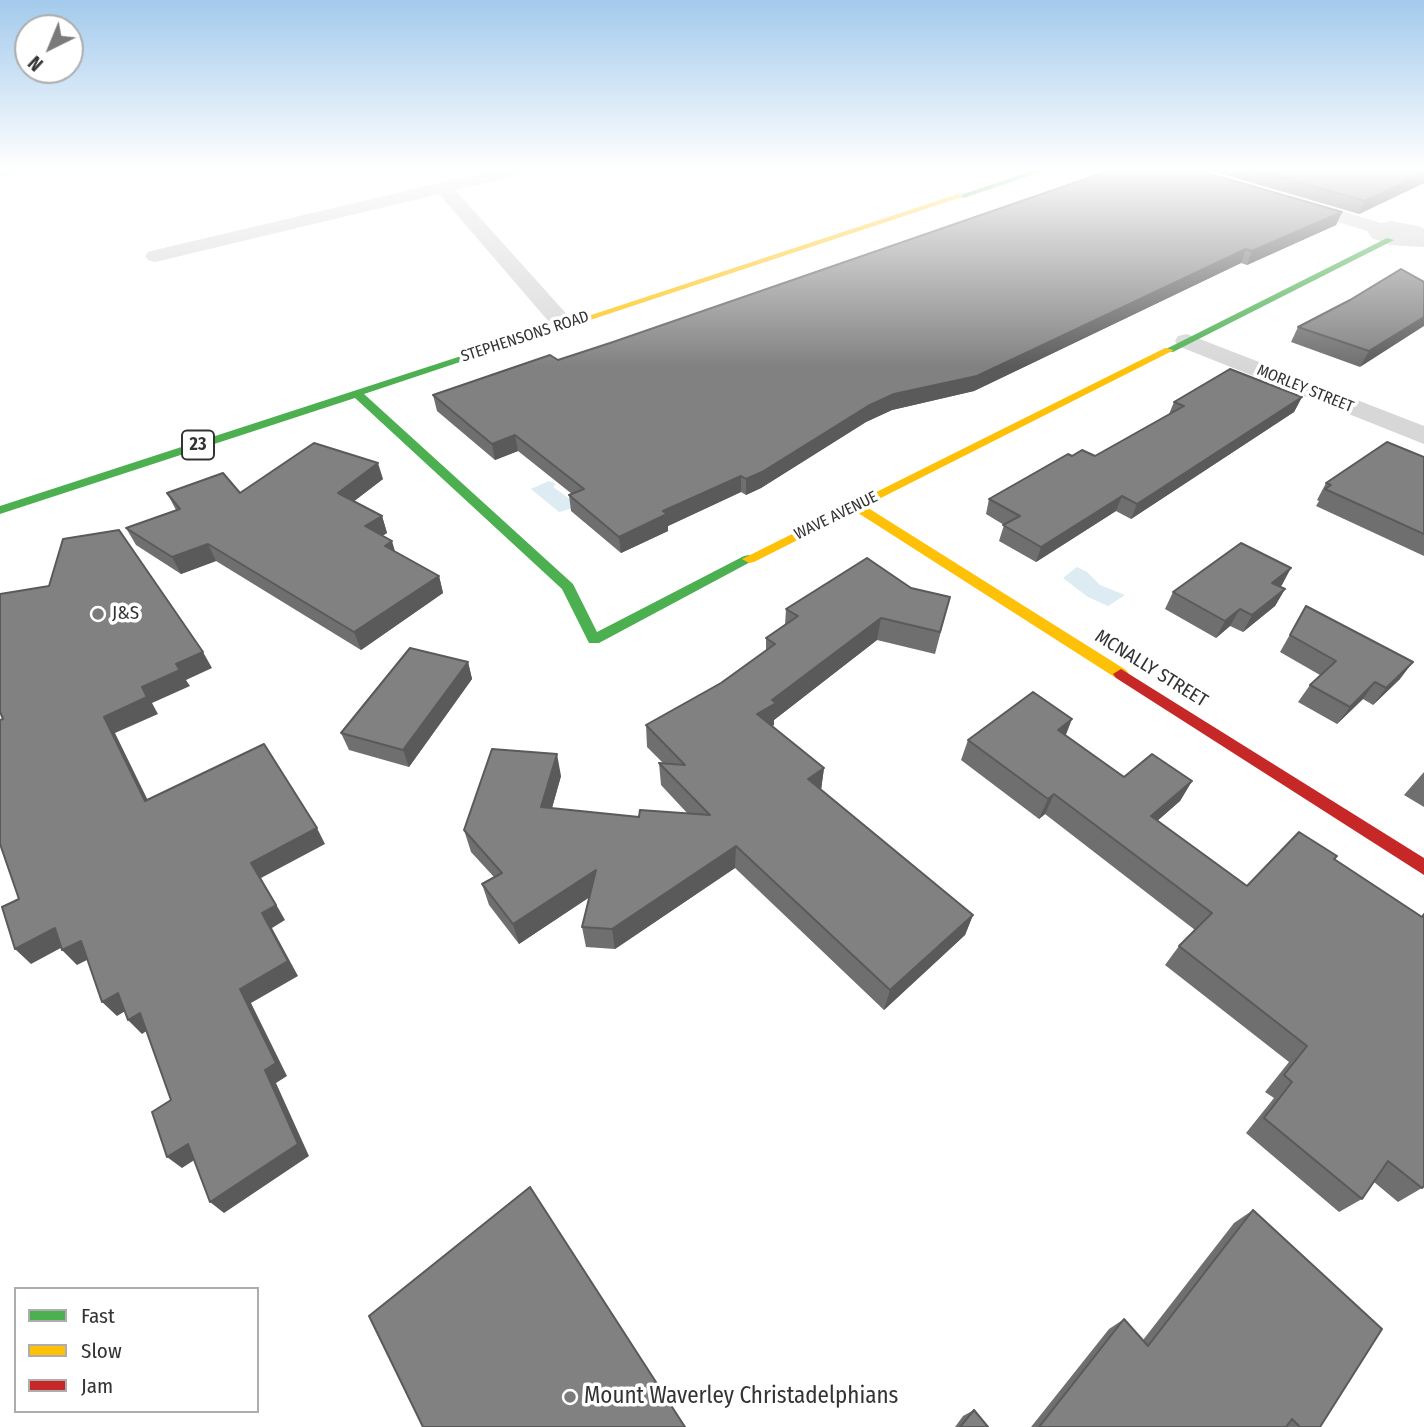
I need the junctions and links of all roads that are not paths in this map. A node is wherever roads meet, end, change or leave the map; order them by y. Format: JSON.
{"nodes":[{"id":1,"x":250,"y":234,"type":"edge"},
{"id":2,"x":483,"y":234,"type":"edge"},
{"id":3,"x":846,"y":234,"type":"edge"},
{"id":4,"x":1385,"y":234,"type":"joint"},
{"id":5,"x":1420,"y":234,"type":"edge"},
{"id":6,"x":155,"y":256,"type":"dead end"},
{"id":7,"x":564,"y":325,"type":"junction"},
{"id":8,"x":1187,"y":341,"type":"junction"},
{"id":9,"x":355,"y":392,"type":"junction"},
{"id":10,"x":1424,"y":436,"type":"edge"},
{"id":11,"x":40,"y":497,"type":"junction"},
{"id":12,"x":0,"y":502,"type":"edge"},
{"id":13,"x":856,"y":506,"type":"junction"},
{"id":14,"x":0,"y":510,"type":"edge"},
{"id":15,"x":0,"y":519,"type":"edge"},
{"id":16,"x":1424,"y":867,"type":"edge"}],
"edges":[{"from":1,"to":6,"type":"street"},
{"from":2,"to":7,"type":"street"},
{"from":3,"to":7,"type":"street","name":"STEPHENSONS ROAD","number":"23"},
{"from":4,"to":5,"type":"street"},
{"from":4,"to":8,"type":"street","name":"WAVE AVENUE"},
{"from":7,"to":9,"type":"street","name":"STEPHENSONS ROAD","number":"23"},
{"from":8,"to":10,"type":"street","name":"MORLEY STREET"},
{"from":8,"to":13,"type":"street","name":"WAVE AVENUE"},
{"from":9,"to":11,"type":"street","name":"STEPHENSONS ROAD","number":"23"},
{"from":9,"to":13,"type":"street","name":"WAVE AVENUE"},
{"from":11,"to":12,"type":"street"},
{"from":11,"to":14,"type":"street","name":"STEPHENSONS ROAD","number":"23"},
{"from":11,"to":15,"type":"street"},
{"from":13,"to":16,"type":"street","name":"MCNALLY STREET"}]}
